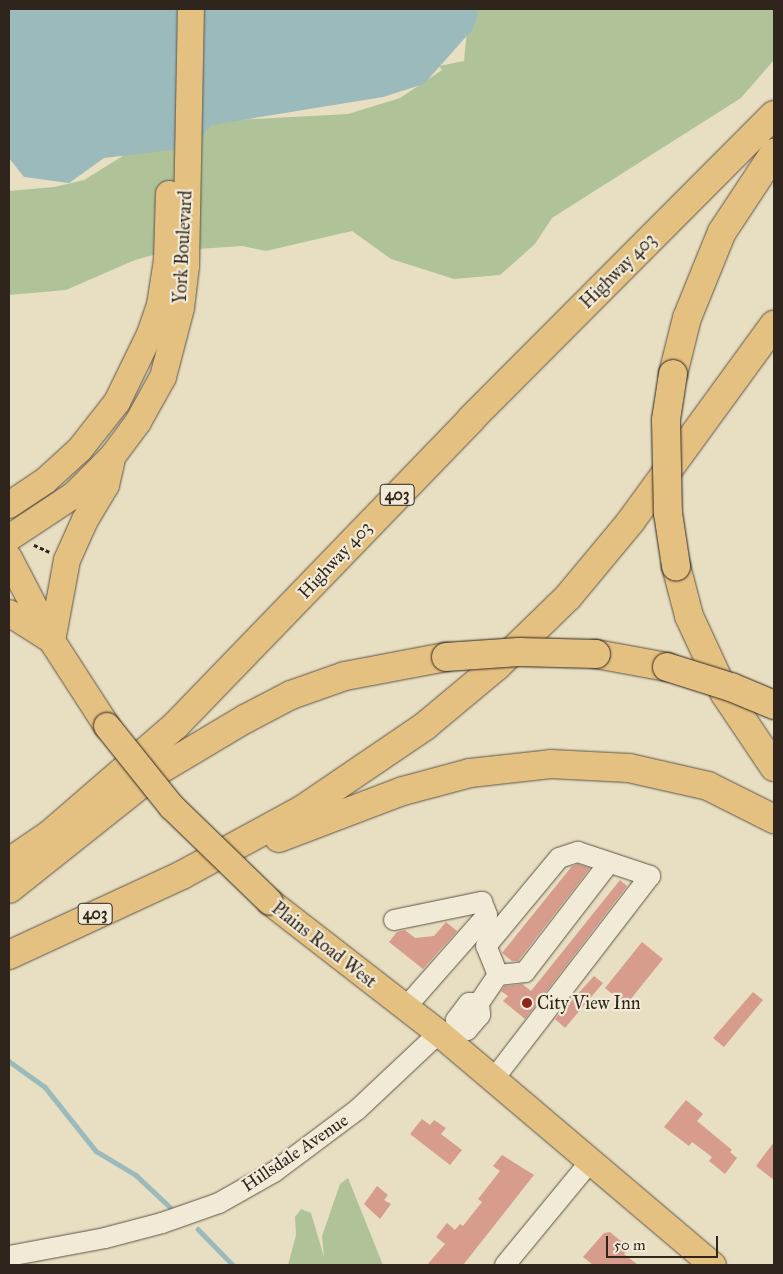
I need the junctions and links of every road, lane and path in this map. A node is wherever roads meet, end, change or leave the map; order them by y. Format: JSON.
{"nodes":[{"id":1,"x":174,"y":9,"type":"edge"},
{"id":2,"x":191,"y":9,"type":"edge"},
{"id":3,"x":774,"y":115,"type":"edge"},
{"id":4,"x":774,"y":153,"type":"edge"},
{"id":5,"x":176,"y":263,"type":"junction"},
{"id":6,"x":774,"y":325,"type":"edge"},
{"id":7,"x":112,"y":457,"type":"junction"},
{"id":8,"x":9,"y":505,"type":"edge"},
{"id":9,"x":20,"y":541,"type":"edge"},
{"id":10,"x":9,"y":558,"type":"edge"},
{"id":11,"x":67,"y":560,"type":"junction"},
{"id":12,"x":9,"y":613,"type":"edge"},
{"id":13,"x":52,"y":641,"type":"junction"},
{"id":14,"x":774,"y":705,"type":"edge"},
{"id":15,"x":774,"y":767,"type":"edge"},
{"id":16,"x":774,"y":819,"type":"edge"},
{"id":17,"x":9,"y":862,"type":"edge"},
{"id":18,"x":609,"y":863,"type":"junction"},
{"id":19,"x":182,"y":875,"type":"junction"},
{"id":20,"x":9,"y":889,"type":"edge"},
{"id":21,"x":394,"y":920,"type":"dead end"},
{"id":22,"x":9,"y":955,"type":"edge"},
{"id":23,"x":498,"y":975,"type":"junction"},
{"id":24,"x":406,"y":1008,"type":"junction"},
{"id":25,"x":448,"y":1034,"type":"junction"},
{"id":26,"x":493,"y":1080,"type":"junction"},
{"id":27,"x":589,"y":1163,"type":"junction"},
{"id":28,"x":9,"y":1256,"type":"edge"},
{"id":29,"x":505,"y":1265,"type":"edge"},
{"id":30,"x":713,"y":1265,"type":"edge"}],
"edges":[{"from":1,"to":5,"type":"main road","name":"York Boulevard"},
{"from":2,"to":5,"type":"main road","name":"York Boulevard"},
{"from":3,"to":17,"type":"highway","name":"Highway 403","number":"403"},
{"from":4,"to":15,"type":"highway","bridge":true},
{"from":5,"to":7,"type":"main road","name":"York Boulevard"},
{"from":5,"to":8,"type":"main road","name":"York Boulevard"},
{"from":6,"to":19,"type":"highway","number":"403"},
{"from":7,"to":9,"type":"main road","name":"York Boulevard"},
{"from":7,"to":11,"type":"main road"},
{"from":9,"to":11,"type":"path"},
{"from":10,"to":13,"type":"main road","name":"Plains Road West"},
{"from":11,"to":13,"type":"main road"},
{"from":12,"to":13,"type":"main road"},
{"from":13,"to":24,"type":"main road","name":"Plains Road West","bridge":true},
{"from":14,"to":20,"type":"highway","bridge":true},
{"from":16,"to":19,"type":"highway"},
{"from":18,"to":23,"type":"street"},
{"from":18,"to":23,"type":"street"},
{"from":18,"to":26,"type":"street"},
{"from":19,"to":22,"type":"highway","number":"403"},
{"from":21,"to":24,"type":"street"},
{"from":23,"to":25,"type":"street","name":"Hillsdale Avenue"},
{"from":24,"to":25,"type":"main road","name":"Plains Road West"},
{"from":25,"to":26,"type":"main road","name":"Plains Road West"},
{"from":25,"to":28,"type":"street","name":"Hillsdale Avenue"},
{"from":26,"to":27,"type":"main road","name":"Plains Road West"},
{"from":27,"to":29,"type":"street"},
{"from":27,"to":30,"type":"main road","name":"Plains Road West"}]}
